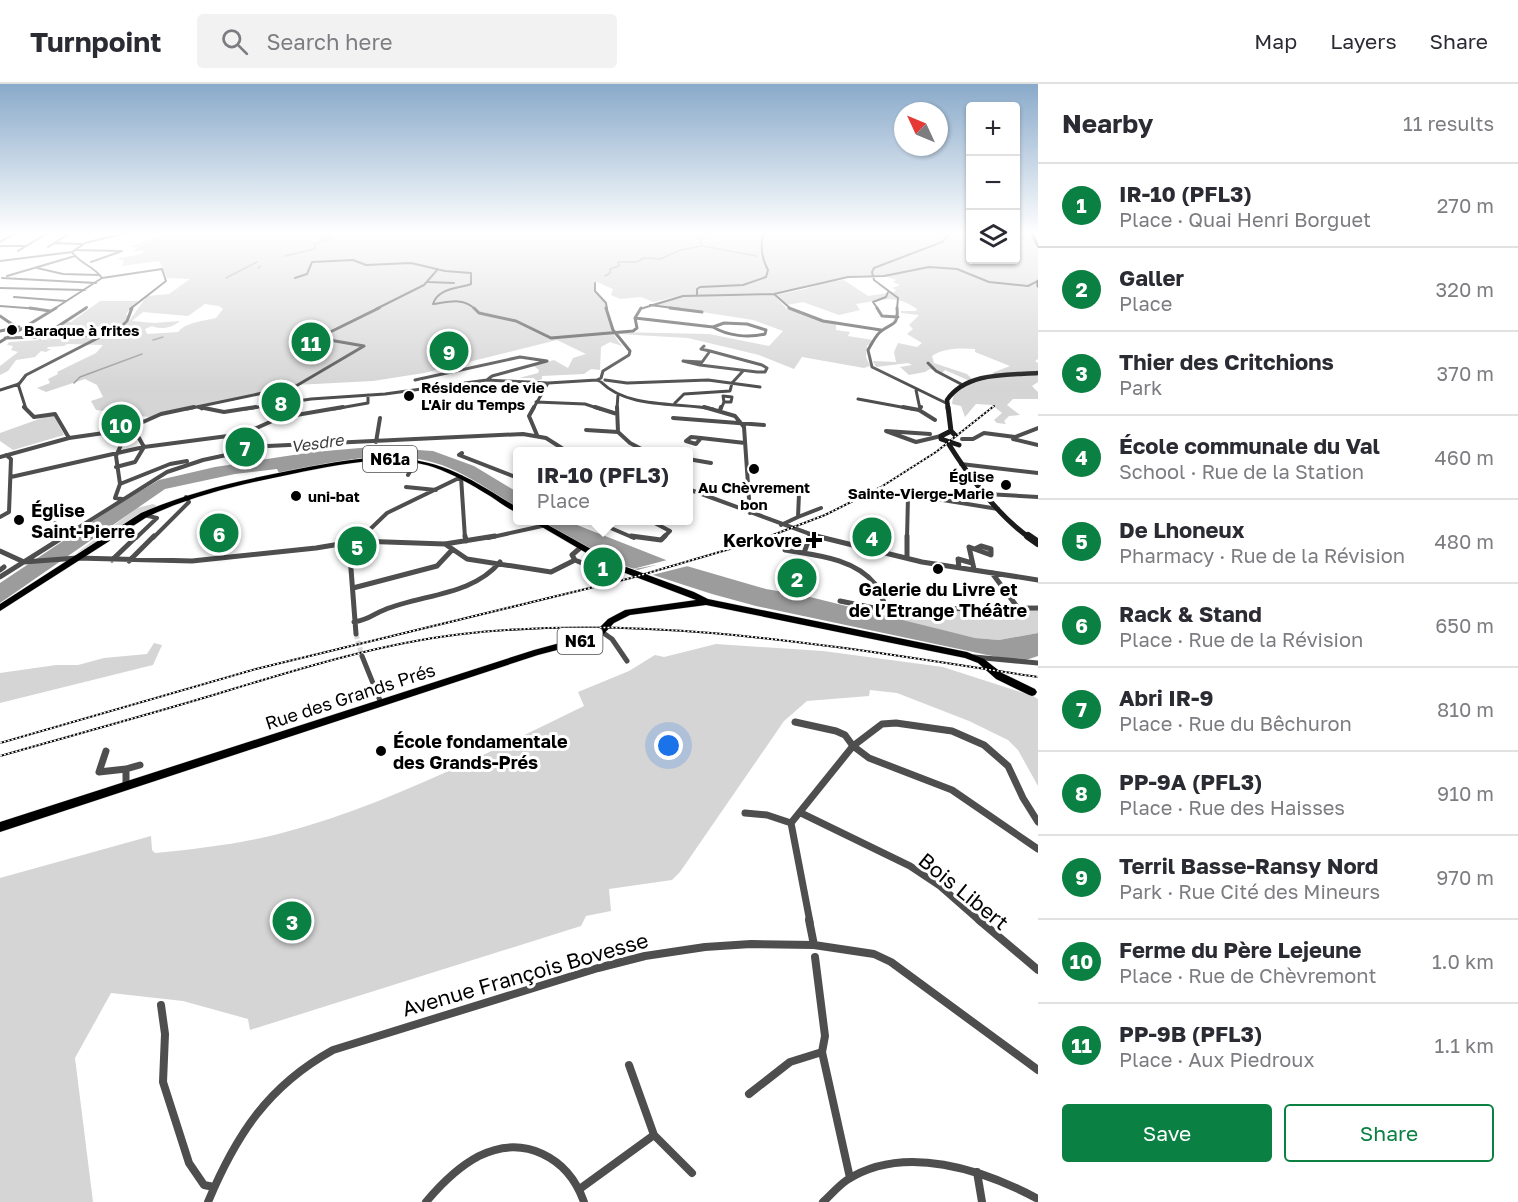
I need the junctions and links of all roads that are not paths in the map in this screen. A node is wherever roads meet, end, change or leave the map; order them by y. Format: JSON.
{"nodes":[{"id":1,"x":96,"y":284,"type":"edge"},
{"id":2,"x":162,"y":284,"type":"edge"},
{"id":3,"x":424,"y":284,"type":"edge"},
{"id":4,"x":468,"y":284,"type":"edge"},
{"id":5,"x":595,"y":284,"type":"edge"},
{"id":6,"x":745,"y":284,"type":"edge"},
{"id":7,"x":814,"y":284,"type":"edge"},
{"id":8,"x":880,"y":284,"type":"edge"},
{"id":9,"x":1010,"y":284,"type":"edge"},
{"id":10,"x":1032,"y":284,"type":"edge"},
{"id":11,"x":0,"y":288,"type":"edge"},
{"id":12,"x":85,"y":290,"type":"junction"},
{"id":13,"x":888,"y":292,"type":"junction"},
{"id":14,"x":697,"y":294,"type":"junction"},
{"id":15,"x":774,"y":294,"type":"junction"},
{"id":16,"x":14,"y":297,"type":"dead end"},
{"id":17,"x":66,"y":301,"type":"junction"},
{"id":18,"x":649,"y":304,"type":"junction"},
{"id":19,"x":0,"y":306,"type":"edge"},
{"id":20,"x":87,"y":307,"type":"dead end"},
{"id":21,"x":50,"y":311,"type":"junction"},
{"id":22,"x":702,"y":312,"type":"dead end"},
{"id":23,"x":0,"y":316,"type":"edge"},
{"id":24,"x":898,"y":317,"type":"junction"},
{"id":25,"x":635,"y":318,"type":"junction"},
{"id":26,"x":16,"y":327,"type":"junction"},
{"id":27,"x":22,"y":327,"type":"junction"},
{"id":28,"x":713,"y":327,"type":"junction"},
{"id":29,"x":881,"y":330,"type":"junction"},
{"id":30,"x":0,"y":331,"type":"edge"},
{"id":31,"x":614,"y":331,"type":"junction"},
{"id":32,"x":5,"y":338,"type":"junction"},
{"id":33,"x":98,"y":338,"type":"junction"},
{"id":34,"x":39,"y":339,"type":"junction"},
{"id":35,"x":0,"y":342,"type":"edge"},
{"id":36,"x":704,"y":346,"type":"dead end"},
{"id":37,"x":710,"y":351,"type":"junction"},
{"id":38,"x":928,"y":363,"type":"dead end"},
{"id":39,"x":743,"y":371,"type":"junction"},
{"id":40,"x":1038,"y":373,"type":"edge"},
{"id":41,"x":416,"y":380,"type":"dead end"},
{"id":42,"x":487,"y":380,"type":"junction"},
{"id":43,"x":601,"y":380,"type":"junction"},
{"id":44,"x":732,"y":382,"type":"junction"},
{"id":45,"x":548,"y":383,"type":"junction"},
{"id":46,"x":18,"y":384,"type":"junction"},
{"id":47,"x":962,"y":384,"type":"junction"},
{"id":48,"x":760,"y":387,"type":"dead end"},
{"id":49,"x":0,"y":390,"type":"edge"},
{"id":50,"x":916,"y":390,"type":"junction"},
{"id":51,"x":618,"y":394,"type":"junction"},
{"id":52,"x":368,"y":395,"type":"junction"},
{"id":53,"x":858,"y":399,"type":"dead end"},
{"id":54,"x":536,"y":402,"type":"junction"},
{"id":55,"x":723,"y":402,"type":"dead end"},
{"id":56,"x":675,"y":403,"type":"junction"},
{"id":57,"x":948,"y":404,"type":"junction"},
{"id":58,"x":199,"y":407,"type":"junction"},
{"id":59,"x":720,"y":410,"type":"junction"},
{"id":60,"x":919,"y":410,"type":"junction"},
{"id":61,"x":617,"y":414,"type":"junction"},
{"id":62,"x":380,"y":418,"type":"dead end"},
{"id":63,"x":673,"y":418,"type":"dead end"},
{"id":64,"x":935,"y":420,"type":"dead end"},
{"id":65,"x":744,"y":425,"type":"junction"},
{"id":66,"x":765,"y":425,"type":"dead end"},
{"id":67,"x":1038,"y":428,"type":"edge"},
{"id":68,"x":586,"y":430,"type":"dead end"},
{"id":69,"x":126,"y":432,"type":"junction"},
{"id":70,"x":618,"y":432,"type":"junction"},
{"id":71,"x":949,"y":434,"type":"junction"},
{"id":72,"x":537,"y":435,"type":"junction"},
{"id":73,"x":930,"y":437,"type":"junction"},
{"id":74,"x":1005,"y":437,"type":"junction"},
{"id":75,"x":69,"y":438,"type":"junction"},
{"id":76,"x":701,"y":438,"type":"dead end"},
{"id":77,"x":426,"y":441,"type":"joint"},
{"id":78,"x":376,"y":442,"type":"junction"},
{"id":79,"x":745,"y":442,"type":"junction"},
{"id":80,"x":946,"y":442,"type":"junction"},
{"id":81,"x":961,"y":442,"type":"junction"},
{"id":82,"x":1038,"y":445,"type":"edge"},
{"id":83,"x":144,"y":447,"type":"junction"},
{"id":84,"x":562,"y":447,"type":"edge"},
{"id":85,"x":638,"y":447,"type":"edge"},
{"id":86,"x":953,"y":450,"type":"junction"},
{"id":87,"x":117,"y":453,"type":"junction"},
{"id":88,"x":462,"y":453,"type":"dead end"},
{"id":89,"x":6,"y":455,"type":"junction"},
{"id":90,"x":221,"y":455,"type":"joint"},
{"id":91,"x":0,"y":457,"type":"edge"},
{"id":92,"x":203,"y":460,"type":"junction"},
{"id":93,"x":693,"y":460,"type":"edge"},
{"id":94,"x":416,"y":461,"type":"junction"},
{"id":95,"x":711,"y":463,"type":"dead end"},
{"id":96,"x":961,"y":464,"type":"junction"},
{"id":97,"x":116,"y":467,"type":"junction"},
{"id":98,"x":1038,"y":473,"type":"edge"},
{"id":99,"x":408,"y":475,"type":"dead end"},
{"id":100,"x":513,"y":476,"type":"edge"},
{"id":101,"x":11,"y":477,"type":"junction"},
{"id":102,"x":461,"y":477,"type":"junction"},
{"id":103,"x":120,"y":484,"type":"junction"},
{"id":104,"x":406,"y":487,"type":"dead end"},
{"id":105,"x":438,"y":490,"type":"junction"},
{"id":106,"x":693,"y":491,"type":"edge"},
{"id":107,"x":799,"y":494,"type":"dead end"},
{"id":108,"x":986,"y":494,"type":"junction"},
{"id":109,"x":186,"y":497,"type":"junction"},
{"id":110,"x":1038,"y":497,"type":"edge"},
{"id":111,"x":122,"y":500,"type":"junction"},
{"id":112,"x":513,"y":508,"type":"edge"},
{"id":113,"x":821,"y":508,"type":"dead end"},
{"id":114,"x":998,"y":509,"type":"junction"},
{"id":115,"x":750,"y":513,"type":"junction"},
{"id":116,"x":9,"y":514,"type":"joint"},
{"id":117,"x":144,"y":515,"type":"junction"},
{"id":118,"x":0,"y":517,"type":"edge"},
{"id":119,"x":798,"y":517,"type":"junction"},
{"id":120,"x":55,"y":524,"type":"dead end"},
{"id":121,"x":542,"y":525,"type":"joint"},
{"id":122,"x":604,"y":525,"type":"edge"},
{"id":123,"x":659,"y":525,"type":"edge"},
{"id":124,"x":781,"y":525,"type":"junction"},
{"id":125,"x":810,"y":535,"type":"junction"},
{"id":126,"x":65,"y":536,"type":"junction"},
{"id":127,"x":358,"y":541,"type":"junction"},
{"id":128,"x":466,"y":542,"type":"junction"},
{"id":129,"x":349,"y":543,"type":"junction"},
{"id":130,"x":1038,"y":543,"type":"edge"},
{"id":131,"x":445,"y":544,"type":"junction"},
{"id":132,"x":580,"y":548,"type":"junction"},
{"id":133,"x":785,"y":549,"type":"dead end"},
{"id":134,"x":975,"y":549,"type":"dead end"},
{"id":135,"x":452,"y":550,"type":"junction"},
{"id":136,"x":0,"y":551,"type":"edge"},
{"id":137,"x":804,"y":553,"type":"junction"},
{"id":138,"x":77,"y":558,"type":"junction"},
{"id":139,"x":907,"y":558,"type":"junction"},
{"id":140,"x":601,"y":559,"type":"junction"},
{"id":141,"x":112,"y":560,"type":"junction"},
{"id":142,"x":575,"y":560,"type":"junction"},
{"id":143,"x":32,"y":561,"type":"joint"},
{"id":144,"x":129,"y":561,"type":"junction"},
{"id":145,"x":24,"y":562,"type":"junction"},
{"id":146,"x":500,"y":562,"type":"junction"},
{"id":147,"x":922,"y":562,"type":"joint"},
{"id":148,"x":973,"y":566,"type":"junction"},
{"id":149,"x":992,"y":573,"type":"junction"},
{"id":150,"x":0,"y":577,"type":"edge"},
{"id":151,"x":1038,"y":580,"type":"edge"},
{"id":152,"x":353,"y":588,"type":"junction"},
{"id":153,"x":691,"y":598,"type":"junction"},
{"id":154,"x":840,"y":601,"type":"dead end"},
{"id":155,"x":0,"y":608,"type":"edge"},
{"id":156,"x":1018,"y":608,"type":"junction"},
{"id":157,"x":1038,"y":608,"type":"edge"},
{"id":158,"x":890,"y":609,"type":"junction"},
{"id":159,"x":354,"y":622,"type":"junction"},
{"id":160,"x":602,"y":633,"type":"junction"},
{"id":161,"x":356,"y":634,"type":"tunnel mouth"},
{"id":162,"x":363,"y":656,"type":"tunnel mouth"},
{"id":163,"x":972,"y":659,"type":"junction"},
{"id":164,"x":627,"y":662,"type":"dead end"},
{"id":165,"x":1038,"y":663,"type":"edge"},
{"id":166,"x":1035,"y":692,"type":"edge"},
{"id":167,"x":381,"y":703,"type":"junction"},
{"id":168,"x":795,"y":722,"type":"dead end"},
{"id":169,"x":853,"y":746,"type":"junction"},
{"id":170,"x":106,"y":751,"type":"dead end"},
{"id":171,"x":140,"y":765,"type":"dead end"},
{"id":172,"x":126,"y":769,"type":"junction"},
{"id":173,"x":126,"y":786,"type":"junction"},
{"id":174,"x":745,"y":813,"type":"dead end"},
{"id":175,"x":801,"y":813,"type":"junction"},
{"id":176,"x":1038,"y":822,"type":"edge"},
{"id":177,"x":791,"y":823,"type":"junction"},
{"id":178,"x":0,"y":826,"type":"edge"},
{"id":179,"x":1038,"y":849,"type":"edge"},
{"id":180,"x":814,"y":945,"type":"junction"},
{"id":181,"x":814,"y":957,"type":"dead end"},
{"id":182,"x":1038,"y":970,"type":"edge"},
{"id":183,"x":161,"y":1005,"type":"dead end"},
{"id":184,"x":822,"y":1052,"type":"junction"},
{"id":185,"x":629,"y":1065,"type":"dead end"},
{"id":186,"x":1038,"y":1070,"type":"edge"},
{"id":187,"x":749,"y":1094,"type":"dead end"},
{"id":188,"x":654,"y":1135,"type":"junction"},
{"id":189,"x":977,"y":1172,"type":"junction"},
{"id":190,"x":692,"y":1173,"type":"dead end"},
{"id":191,"x":850,"y":1178,"type":"junction"},
{"id":192,"x":214,"y":1187,"type":"junction"},
{"id":193,"x":581,"y":1188,"type":"junction"},
{"id":194,"x":1038,"y":1199,"type":"edge"},
{"id":195,"x":208,"y":1202,"type":"edge"},
{"id":196,"x":426,"y":1202,"type":"edge"},
{"id":197,"x":584,"y":1202,"type":"edge"},
{"id":198,"x":823,"y":1202,"type":"edge"},
{"id":199,"x":982,"y":1202,"type":"edge"}],
"edges":[{"from":1,"to":12,"type":"street"},
{"from":2,"to":33,"type":"street"},
{"from":3,"to":58,"type":"street"},
{"from":4,"to":31,"type":"street"},
{"from":5,"to":31,"type":"street"},
{"from":6,"to":14,"type":"street"},
{"from":7,"to":15,"type":"street"},
{"from":8,"to":13,"type":"street"},
{"from":9,"to":10,"type":"street"},
{"from":11,"to":12,"type":"street"},
{"from":12,"to":17,"type":"street"},
{"from":13,"to":24,"type":"street"},
{"from":13,"to":24,"type":"street"},
{"from":14,"to":15,"type":"street"},
{"from":14,"to":18,"type":"street"},
{"from":15,"to":29,"type":"street"},
{"from":16,"to":17,"type":"street"},
{"from":17,"to":21,"type":"street"},
{"from":18,"to":22,"type":"street"},
{"from":18,"to":25,"type":"street"},
{"from":19,"to":21,"type":"street"},
{"from":20,"to":34,"type":"street"},
{"from":21,"to":27,"type":"street"},
{"from":23,"to":26,"type":"street"},
{"from":24,"to":29,"type":"street"},
{"from":25,"to":28,"type":"street"},
{"from":25,"to":31,"type":"street"},
{"from":26,"to":27,"type":"street"},
{"from":26,"to":30,"type":"street"},
{"from":27,"to":32,"type":"street"},
{"from":28,"to":28,"type":"street"},
{"from":29,"to":50,"type":"street"},
{"from":31,"to":43,"type":"street"},
{"from":32,"to":34,"type":"street"},
{"from":32,"to":35,"type":"street"},
{"from":33,"to":34,"type":"street"},
{"from":33,"to":46,"type":"street"},
{"from":36,"to":37,"type":"street"},
{"from":37,"to":39,"type":"street"},
{"from":37,"to":39,"type":"street"},
{"from":38,"to":47,"type":"street"},
{"from":39,"to":44,"type":"street"},
{"from":40,"to":47,"type":"main road"},
{"from":41,"to":42,"type":"street"},
{"from":42,"to":45,"type":"street"},
{"from":42,"to":52,"type":"street"},
{"from":43,"to":44,"type":"street"},
{"from":43,"to":45,"type":"street"},
{"from":43,"to":51,"type":"street"},
{"from":44,"to":48,"type":"street"},
{"from":44,"to":56,"type":"street"},
{"from":45,"to":54,"type":"street"},
{"from":46,"to":49,"type":"street"},
{"from":46,"to":75,"type":"street"},
{"from":47,"to":57,"type":"main road"},
{"from":50,"to":57,"type":"street"},
{"from":50,"to":60,"type":"street"},
{"from":51,"to":56,"type":"street"},
{"from":51,"to":61,"type":"street"},
{"from":52,"to":58,"type":"street"},
{"from":52,"to":83,"type":"street"},
{"from":53,"to":60,"type":"street"},
{"from":54,"to":61,"type":"street"},
{"from":54,"to":72,"type":"street"},
{"from":55,"to":59,"type":"street"},
{"from":56,"to":59,"type":"street"},
{"from":57,"to":71,"type":"main road"},
{"from":58,"to":69,"type":"street"},
{"from":59,"to":65,"type":"street"},
{"from":60,"to":64,"type":"street"},
{"from":61,"to":70,"type":"street"},
{"from":62,"to":78,"type":"street"},
{"from":63,"to":65,"type":"street"},
{"from":65,"to":66,"type":"street"},
{"from":65,"to":79,"type":"street"},
{"from":67,"to":74,"type":"street"},
{"from":68,"to":70,"type":"street"},
{"from":69,"to":75,"type":"street"},
{"from":69,"to":83,"type":"street"},
{"from":69,"to":87,"type":"street"},
{"from":70,"to":85,"type":"street"},
{"from":71,"to":73,"type":"street"},
{"from":71,"to":80,"type":"main road"},
{"from":71,"to":81,"type":"main road"},
{"from":72,"to":77,"type":"street"},
{"from":72,"to":84,"type":"street"},
{"from":73,"to":73,"type":"street"},
{"from":73,"to":80,"type":"street"},
{"from":74,"to":81,"type":"street"},
{"from":74,"to":82,"type":"street"},
{"from":75,"to":89,"type":"street"},
{"from":76,"to":79,"type":"street"},
{"from":77,"to":78,"type":"street"},
{"from":78,"to":90,"type":"street"},
{"from":79,"to":115,"type":"street"},
{"from":80,"to":81,"type":"main road"},
{"from":80,"to":86,"type":"main road"},
{"from":81,"to":86,"type":"main road"},
{"from":83,"to":87,"type":"street"},
{"from":83,"to":97,"type":"street"},
{"from":86,"to":96,"type":"main road"},
{"from":87,"to":97,"type":"street"},
{"from":87,"to":101,"type":"street"},
{"from":88,"to":100,"type":"street"},
{"from":89,"to":91,"type":"street"},
{"from":89,"to":101,"type":"street"},
{"from":90,"to":92,"type":"street"},
{"from":92,"to":103,"type":"street"},
{"from":92,"to":111,"type":"street"},
{"from":93,"to":95,"type":"street"},
{"from":94,"to":99,"type":"street"},
{"from":94,"to":102,"type":"main road","number":"N61a"},
{"from":94,"to":109,"type":"main road","number":"N61a"},
{"from":96,"to":98,"type":"street"},
{"from":96,"to":108,"type":"main road"},
{"from":97,"to":103,"type":"street"},
{"from":101,"to":116,"type":"street"},
{"from":102,"to":105,"type":"street"},
{"from":102,"to":112,"type":"main road","number":"N61a"},
{"from":102,"to":128,"type":"street"},
{"from":103,"to":111,"type":"street"},
{"from":104,"to":105,"type":"street"},
{"from":105,"to":127,"type":"street"},
{"from":106,"to":115,"type":"street"},
{"from":107,"to":119,"type":"street"},
{"from":108,"to":110,"type":"street"},
{"from":108,"to":114,"type":"main road"},
{"from":109,"to":117,"type":"main road","number":"N61a"},
{"from":109,"to":144,"type":"street"},
{"from":111,"to":126,"type":"street"},
{"from":113,"to":119,"type":"street"},
{"from":114,"to":130,"type":"main road"},
{"from":114,"to":139,"type":"street"},
{"from":115,"to":124,"type":"street"},
{"from":116,"to":118,"type":"street"},
{"from":117,"to":138,"type":"main road","number":"N61a"},
{"from":117,"to":141,"type":"street"},
{"from":119,"to":124,"type":"street"},
{"from":120,"to":126,"type":"street"},
{"from":121,"to":128,"type":"street"},
{"from":121,"to":132,"type":"main road"},
{"from":122,"to":123,"type":"street"},
{"from":124,"to":125,"type":"street"},
{"from":125,"to":137,"type":"street"},
{"from":125,"to":139,"type":"street"},
{"from":126,"to":145,"type":"street"},
{"from":127,"to":129,"type":"street"},
{"from":127,"to":131,"type":"street"},
{"from":128,"to":131,"type":"street"},
{"from":129,"to":144,"type":"street"},
{"from":129,"to":152,"type":"street"},
{"from":131,"to":135,"type":"street"},
{"from":132,"to":140,"type":"main road"},
{"from":132,"to":142,"type":"street"},
{"from":133,"to":137,"type":"street"},
{"from":134,"to":148,"type":"street"},
{"from":135,"to":146,"type":"street"},
{"from":135,"to":152,"type":"street"},
{"from":136,"to":145,"type":"street"},
{"from":137,"to":158,"type":"street"},
{"from":138,"to":141,"type":"street"},
{"from":138,"to":143,"type":"street"},
{"from":138,"to":155,"type":"main road","number":"N61a"},
{"from":139,"to":147,"type":"street"},
{"from":140,"to":142,"type":"street"},
{"from":140,"to":153,"type":"main road"},
{"from":141,"to":144,"type":"street"},
{"from":142,"to":146,"type":"street"},
{"from":143,"to":145,"type":"street"},
{"from":145,"to":150,"type":"street"},
{"from":146,"to":159,"type":"street"},
{"from":147,"to":148,"type":"street"},
{"from":148,"to":149,"type":"street"},
{"from":149,"to":151,"type":"street"},
{"from":149,"to":156,"type":"street"},
{"from":152,"to":159,"type":"street"},
{"from":153,"to":160,"type":"main road","name":"Rue des Grands Prés","number":"N61"},
{"from":153,"to":163,"type":"main road","name":"Rue des Grands Prés","number":"N61"},
{"from":154,"to":158,"type":"street"},
{"from":156,"to":157,"type":"street"},
{"from":156,"to":158,"type":"street"},
{"from":159,"to":161,"type":"street"},
{"from":160,"to":164,"type":"street"},
{"from":160,"to":167,"type":"main road","name":"Rue des Grands Prés","number":"N61"},
{"from":162,"to":167,"type":"street"},
{"from":163,"to":165,"type":"street"},
{"from":163,"to":166,"type":"main road","number":"N61"},
{"from":167,"to":173,"type":"main road","name":"Rue des Grands Prés","number":"N61"},
{"from":168,"to":169,"type":"street"},
{"from":169,"to":175,"type":"street"},
{"from":169,"to":176,"type":"street"},
{"from":169,"to":179,"type":"street"},
{"from":170,"to":172,"type":"street"},
{"from":171,"to":172,"type":"street"},
{"from":172,"to":173,"type":"street"},
{"from":173,"to":178,"type":"main road","name":"Rue des Grands Prés","number":"N61"},
{"from":174,"to":177,"type":"street"},
{"from":175,"to":177,"type":"street"},
{"from":175,"to":182,"type":"street","name":"Bois Libert"},
{"from":177,"to":180,"type":"street"},
{"from":180,"to":186,"type":"street","name":"Avenue François Bovesse"},
{"from":180,"to":192,"type":"street","name":"Avenue François Bovesse"},
{"from":181,"to":184,"type":"street"},
{"from":183,"to":192,"type":"street"},
{"from":184,"to":187,"type":"street"},
{"from":184,"to":191,"type":"street"},
{"from":185,"to":188,"type":"street"},
{"from":188,"to":190,"type":"street"},
{"from":188,"to":193,"type":"street"},
{"from":189,"to":191,"type":"street"},
{"from":189,"to":194,"type":"street"},
{"from":189,"to":199,"type":"street"},
{"from":191,"to":198,"type":"street"},
{"from":192,"to":195,"type":"street","name":"Avenue François Bovesse"},
{"from":193,"to":196,"type":"street"},
{"from":193,"to":197,"type":"street"}]}
